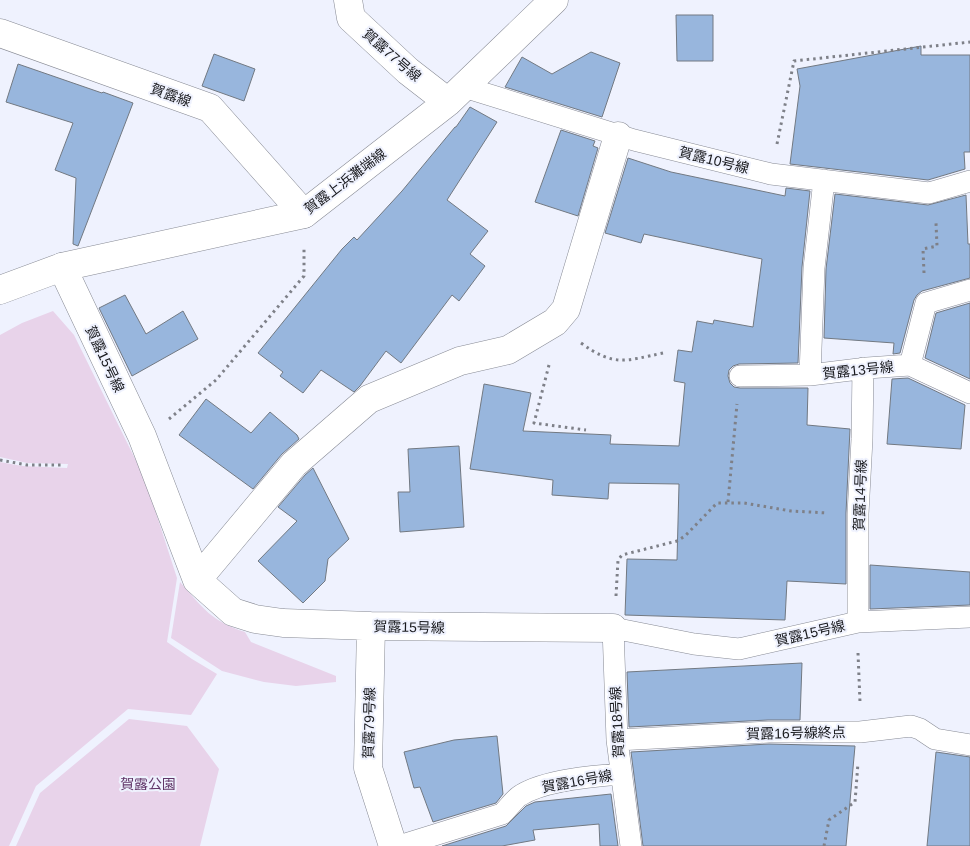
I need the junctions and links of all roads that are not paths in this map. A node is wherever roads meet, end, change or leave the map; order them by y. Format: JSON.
{"nodes":[{"id":1,"x":348,"y":0,"type":"edge"},
{"id":2,"x":554,"y":0,"type":"edge"},
{"id":3,"x":0,"y":33,"type":"edge"},
{"id":4,"x":456,"y":94,"type":"junction"},
{"id":5,"x":618,"y":136,"type":"junction"},
{"id":6,"x":824,"y":180,"type":"junction"},
{"id":7,"x":970,"y":181,"type":"edge"},
{"id":8,"x":304,"y":214,"type":"junction"},
{"id":9,"x":62,"y":267,"type":"junction"},
{"id":10,"x":0,"y":290,"type":"edge"},
{"id":11,"x":970,"y":290,"type":"edge"},
{"id":12,"x":910,"y":365,"type":"junction"},
{"id":13,"x":863,"y":368,"type":"junction"},
{"id":14,"x":740,"y":376,"type":"road end"},
{"id":15,"x":810,"y":376,"type":"junction"},
{"id":16,"x":970,"y":393,"type":"edge"},
{"id":17,"x":197,"y":580,"type":"junction"},
{"id":18,"x":970,"y":617,"type":"edge"},
{"id":19,"x":858,"y":622,"type":"junction"},
{"id":20,"x":372,"y":626,"type":"junction"},
{"id":21,"x":613,"y":628,"type":"junction"},
{"id":22,"x":617,"y":740,"type":"junction"},
{"id":23,"x":970,"y":745,"type":"edge"},
{"id":24,"x":621,"y":774,"type":"junction"},
{"id":25,"x":393,"y":846,"type":"edge"},
{"id":26,"x":398,"y":846,"type":"edge"},
{"id":27,"x":631,"y":846,"type":"edge"}],
"edges":[{"from":1,"to":4,"type":"street","name":"賀露77号線"},
{"from":2,"to":4,"type":"street","name":"賀露上浜灘端線"},
{"from":3,"to":8,"type":"street","name":"賀露線"},
{"from":4,"to":5,"type":"lane","name":"賀露10号線"},
{"from":4,"to":8,"type":"street","name":"賀露上浜灘端線"},
{"from":5,"to":6,"type":"lane","name":"賀露10号線"},
{"from":5,"to":17,"type":"street"},
{"from":6,"to":7,"type":"lane","name":"賀露10号線"},
{"from":6,"to":15,"type":"lane"},
{"from":8,"to":9,"type":"street","name":"賀露上浜灘端線"},
{"from":9,"to":10,"type":"street","name":"賀露上浜灘端線"},
{"from":9,"to":17,"type":"street","name":"賀露15号線"},
{"from":11,"to":12,"type":"lane"},
{"from":12,"to":13,"type":"lane","name":"賀露13号線"},
{"from":12,"to":16,"type":"lane","name":"賀露13号線"},
{"from":13,"to":15,"type":"lane","name":"賀露13号線"},
{"from":13,"to":19,"type":"lane","name":"賀露14号線"},
{"from":14,"to":15,"type":"lane","name":"賀露13号線"},
{"from":17,"to":20,"type":"street","name":"賀露15号線"},
{"from":18,"to":19,"type":"lane","name":"賀露15号線"},
{"from":19,"to":21,"type":"lane","name":"賀露15号線"},
{"from":20,"to":21,"type":"street","name":"賀露15号線"},
{"from":20,"to":25,"type":"street","name":"賀露79号線"},
{"from":21,"to":22,"type":"lane","name":"賀露18号線"},
{"from":22,"to":23,"type":"lane","name":"賀露16号線終点"},
{"from":22,"to":24,"type":"lane","name":"賀露18号線"},
{"from":24,"to":26,"type":"lane","name":"賀露16号線"},
{"from":24,"to":27,"type":"lane","name":"賀露18号線"}]}
